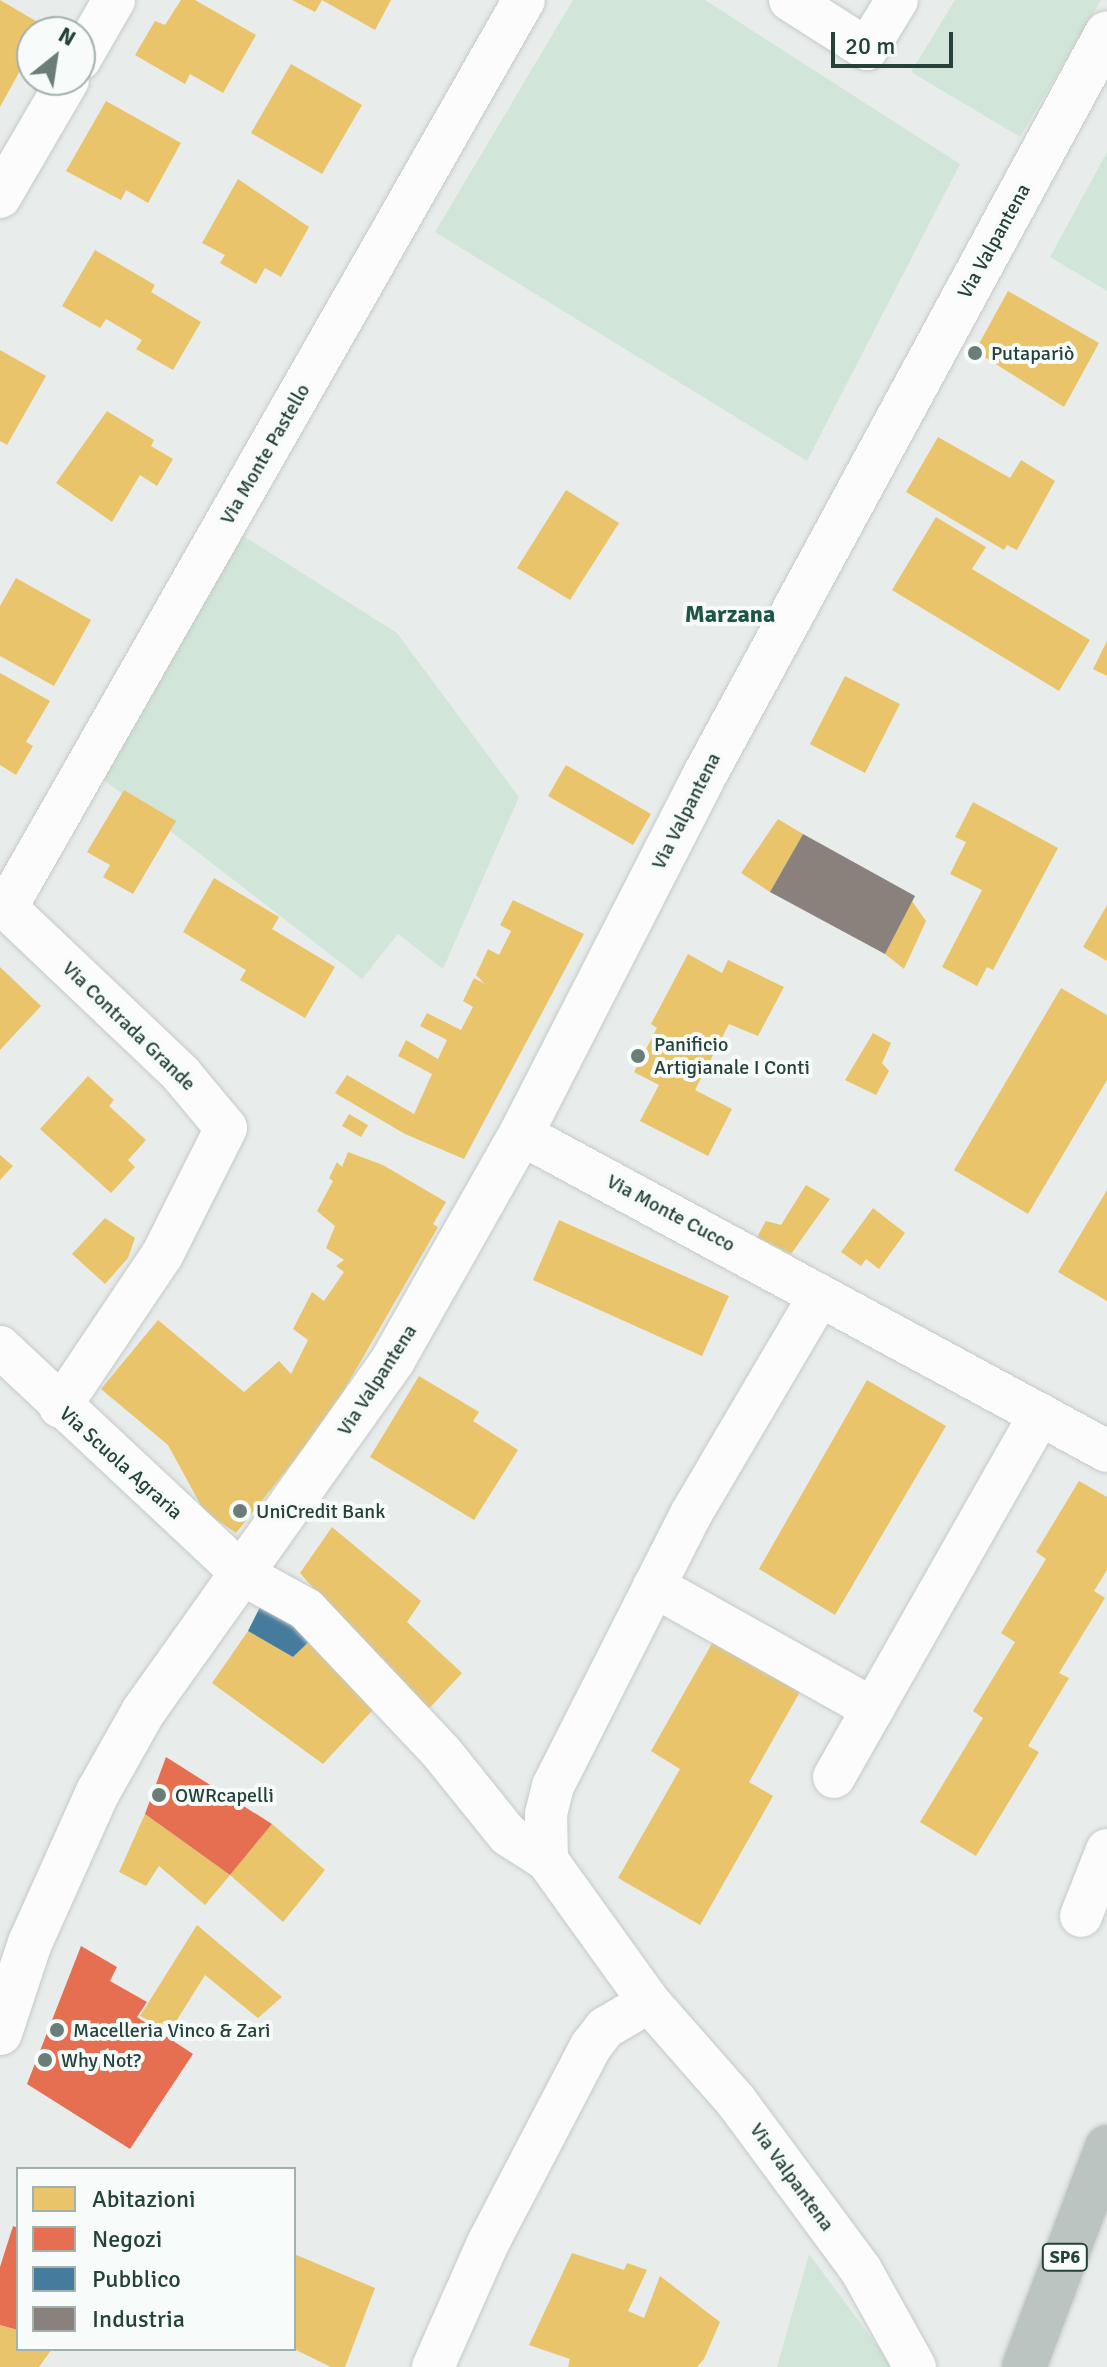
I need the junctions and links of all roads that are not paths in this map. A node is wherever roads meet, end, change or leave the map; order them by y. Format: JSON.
{"nodes":[{"id":1,"x":114,"y":0,"type":"edge"},
{"id":2,"x":524,"y":0,"type":"edge"},
{"id":3,"x":790,"y":0,"type":"edge"},
{"id":4,"x":897,"y":0,"type":"edge"},
{"id":5,"x":96,"y":31,"type":"edge"},
{"id":6,"x":1107,"y":33,"type":"edge"},
{"id":7,"x":59,"y":96,"type":"edge"},
{"id":8,"x":0,"y":197,"type":"edge"},
{"id":9,"x":3,"y":905,"type":"edge"},
{"id":10,"x":521,"y":1134,"type":"junction"},
{"id":11,"x":819,"y":1297,"type":"junction"},
{"id":12,"x":0,"y":1347,"type":"edge"},
{"id":13,"x":60,"y":1407,"type":"junction"},
{"id":14,"x":1040,"y":1414,"type":"junction"},
{"id":15,"x":1107,"y":1451,"type":"edge"},
{"id":16,"x":244,"y":1575,"type":"junction"},
{"id":17,"x":654,"y":1586,"type":"junction"},
{"id":18,"x":873,"y":1709,"type":"junction"},
{"id":19,"x":834,"y":1777,"type":"dead end"},
{"id":20,"x":1107,"y":1850,"type":"edge"},
{"id":21,"x":547,"y":1860,"type":"junction"},
{"id":22,"x":1081,"y":1916,"type":"dead end"},
{"id":23,"x":649,"y":2002,"type":"junction"},
{"id":24,"x":0,"y":2033,"type":"edge"},
{"id":25,"x":1107,"y":2147,"type":"edge"},
{"id":26,"x":433,"y":2367,"type":"edge"},
{"id":27,"x":915,"y":2367,"type":"edge"},
{"id":28,"x":1024,"y":2367,"type":"edge"}],
"edges":[{"from":1,"to":5,"type":"street"},
{"from":2,"to":9,"type":"street","name":"Via Monte Pastello"},
{"from":3,"to":4,"type":"street"},
{"from":6,"to":10,"type":"street","name":"Via Valpantena"},
{"from":7,"to":8,"type":"street"},
{"from":9,"to":13,"type":"street","name":"Via Contrada Grande"},
{"from":10,"to":11,"type":"street","name":"Via Monte Cucco"},
{"from":10,"to":16,"type":"street","name":"Via Valpantena"},
{"from":11,"to":14,"type":"street","name":"Via Monte Cucco"},
{"from":11,"to":17,"type":"street"},
{"from":12,"to":13,"type":"street","name":"Via Scuola Agraria"},
{"from":13,"to":16,"type":"street","name":"Via Scuola Agraria"},
{"from":14,"to":15,"type":"street","name":"Via Monte Cucco"},
{"from":14,"to":18,"type":"street"},
{"from":16,"to":21,"type":"street","name":"Via Valpantena"},
{"from":16,"to":24,"type":"street","name":"Via Valpantena"},
{"from":17,"to":18,"type":"street"},
{"from":17,"to":21,"type":"street"},
{"from":18,"to":19,"type":"street"},
{"from":20,"to":22,"type":"street"},
{"from":21,"to":23,"type":"street","name":"Via Valpantena"},
{"from":23,"to":26,"type":"street"},
{"from":23,"to":27,"type":"street","name":"Via Valpantena"},
{"from":25,"to":28,"type":"highway","number":"SP6"}]}
